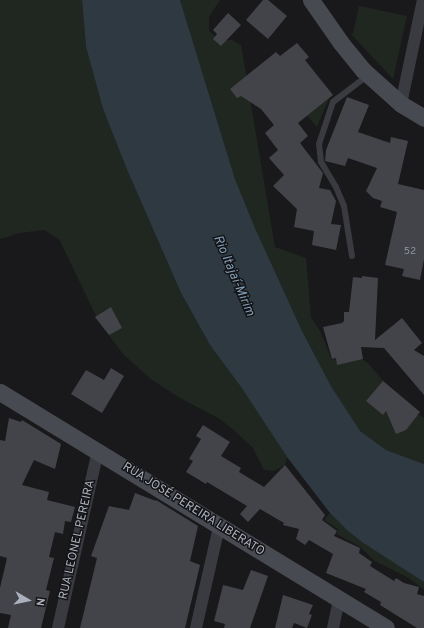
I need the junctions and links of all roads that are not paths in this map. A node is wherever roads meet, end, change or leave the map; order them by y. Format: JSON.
{"nodes":[{"id":1,"x":311,"y":0,"type":"edge"},
{"id":2,"x":423,"y":0,"type":"edge"},
{"id":3,"x":369,"y":76,"type":"junction"},
{"id":4,"x":401,"y":104,"type":"junction"},
{"id":5,"x":424,"y":118,"type":"edge"},
{"id":6,"x":352,"y":256,"type":"dead end"},
{"id":7,"x":0,"y":392,"type":"edge"},
{"id":8,"x":98,"y":451,"type":"junction"},
{"id":9,"x":219,"y":527,"type":"junction"},
{"id":10,"x":339,"y":599,"type":"junction"},
{"id":11,"x":58,"y":628,"type":"edge"},
{"id":12,"x":196,"y":628,"type":"edge"},
{"id":13,"x":332,"y":628,"type":"edge"},
{"id":14,"x":386,"y":628,"type":"edge"}],
"edges":[{"from":1,"to":3,"type":"main road"},
{"from":2,"to":4,"type":"street"},
{"from":3,"to":4,"type":"main road"},
{"from":3,"to":6,"type":"lane"},
{"from":4,"to":5,"type":"main road"},
{"from":7,"to":8,"type":"main road","name":"RUA JOSÉ PEREIRA LIBERATO"},
{"from":8,"to":9,"type":"main road","name":"RUA JOSÉ PEREIRA LIBERATO"},
{"from":8,"to":11,"type":"street","name":"RUA LEONEL PEREIRA"},
{"from":9,"to":10,"type":"main road","name":"RUA JOSÉ PEREIRA LIBERATO"},
{"from":9,"to":12,"type":"street"},
{"from":10,"to":13,"type":"street"},
{"from":10,"to":14,"type":"main road","name":"RUA JOSÉ PEREIRA LIBERATO"}]}
